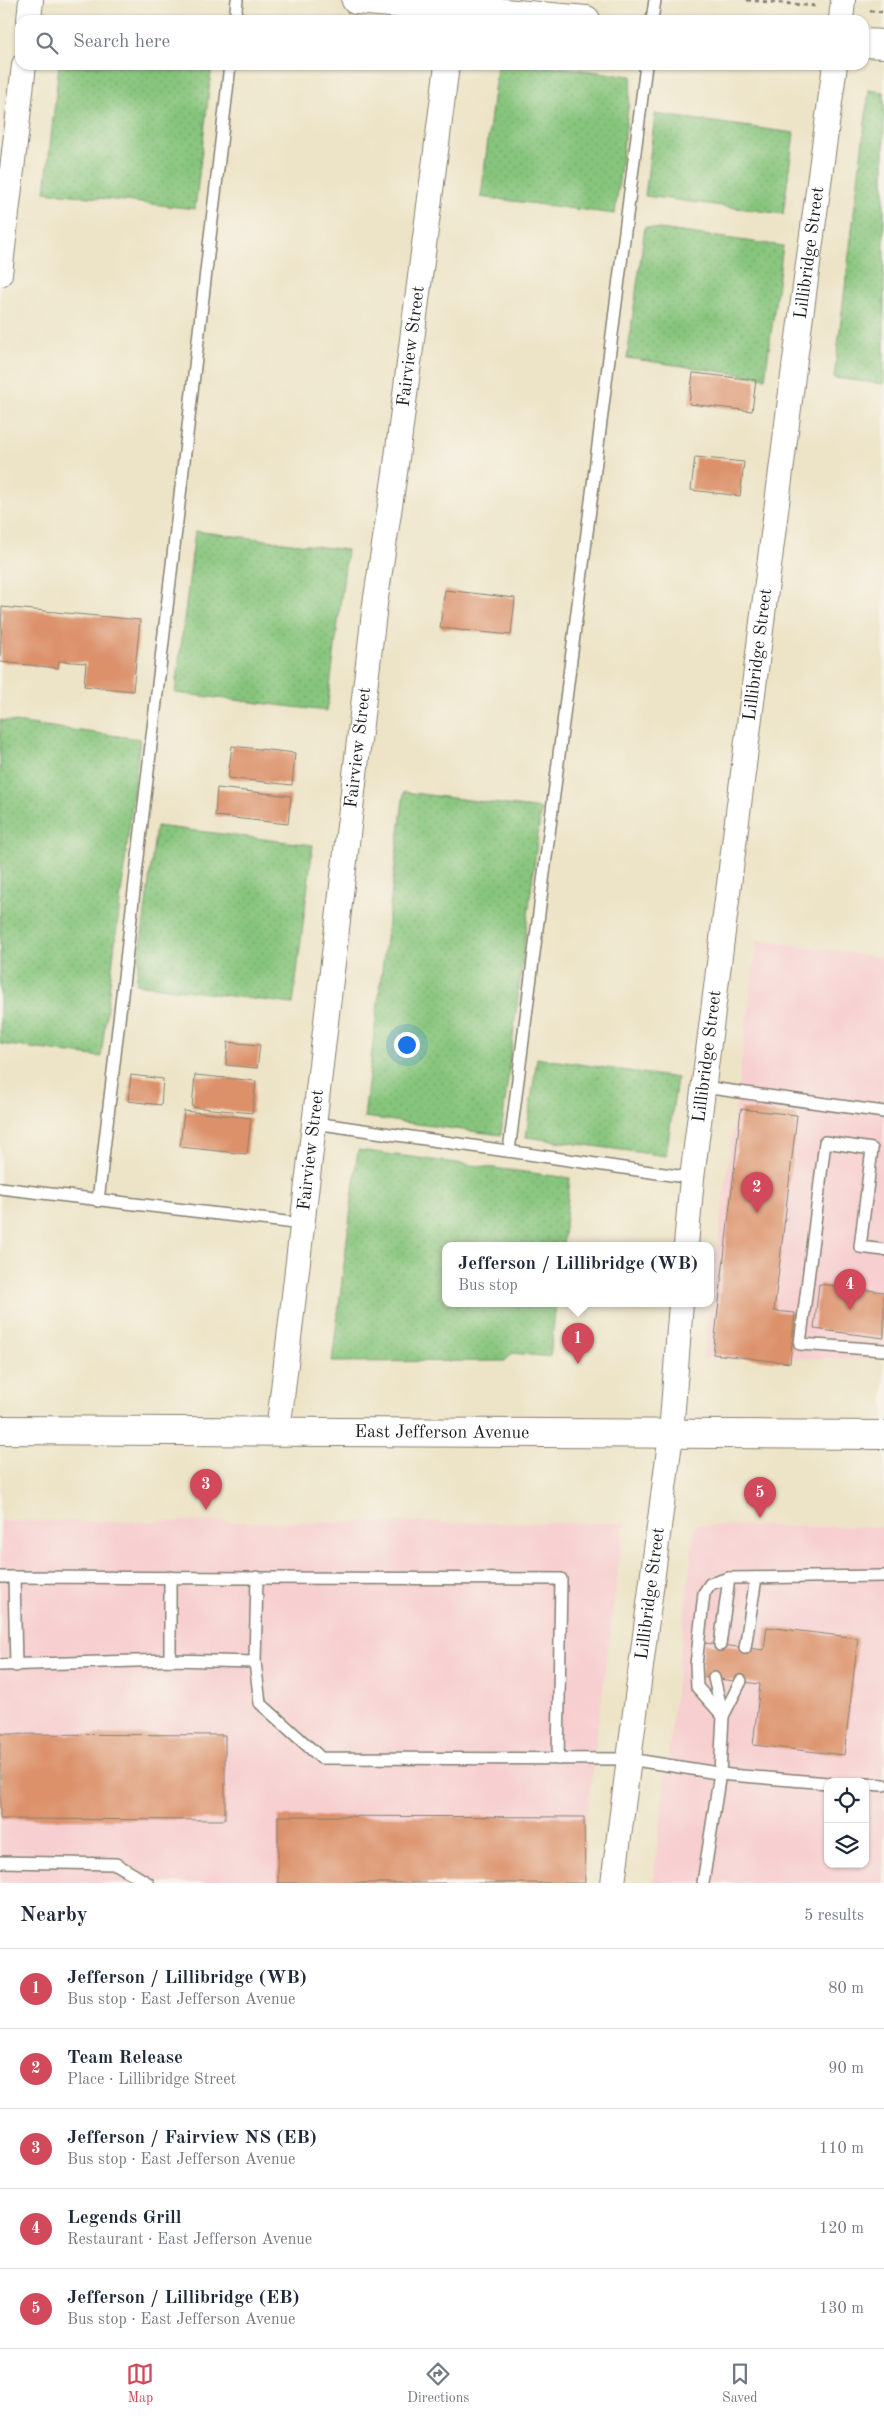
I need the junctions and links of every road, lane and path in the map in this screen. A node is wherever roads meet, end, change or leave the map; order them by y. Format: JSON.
{"nodes":[{"id":1,"x":31,"y":0,"type":"edge"},
{"id":2,"x":237,"y":0,"type":"edge"},
{"id":3,"x":356,"y":0,"type":"edge"},
{"id":4,"x":655,"y":0,"type":"edge"},
{"id":5,"x":843,"y":0,"type":"edge"},
{"id":6,"x":454,"y":10,"type":"edge"},
{"id":7,"x":30,"y":15,"type":"edge"},
{"id":8,"x":236,"y":15,"type":"edge"},
{"id":9,"x":520,"y":15,"type":"edge"},
{"id":10,"x":653,"y":15,"type":"edge"},
{"id":11,"x":842,"y":15,"type":"edge"},
{"id":12,"x":869,"y":43,"type":"edge"},
{"id":13,"x":884,"y":44,"type":"edge"},
{"id":14,"x":23,"y":70,"type":"edge"},
{"id":15,"x":229,"y":70,"type":"edge"},
{"id":16,"x":446,"y":70,"type":"edge"},
{"id":17,"x":645,"y":70,"type":"edge"},
{"id":18,"x":834,"y":70,"type":"edge"},
{"id":19,"x":0,"y":274,"type":"edge"},
{"id":20,"x":703,"y":1087,"type":"junction"},
{"id":21,"x":884,"y":1112,"type":"edge"},
{"id":22,"x":315,"y":1123,"type":"junction"},
{"id":23,"x":509,"y":1151,"type":"junction"},
{"id":24,"x":692,"y":1178,"type":"junction"},
{"id":25,"x":0,"y":1188,"type":"edge"},
{"id":26,"x":98,"y":1201,"type":"junction"},
{"id":27,"x":303,"y":1224,"type":"junction"},
{"id":28,"x":686,"y":1242,"type":"edge"},
{"id":29,"x":884,"y":1250,"type":"edge"},
{"id":30,"x":681,"y":1307,"type":"edge"},
{"id":31,"x":884,"y":1350,"type":"edge"},
{"id":32,"x":0,"y":1430,"type":"edge"},
{"id":33,"x":278,"y":1432,"type":"junction"},
{"id":34,"x":671,"y":1434,"type":"junction"},
{"id":35,"x":884,"y":1435,"type":"edge"},
{"id":36,"x":884,"y":1576,"type":"edge"},
{"id":37,"x":0,"y":1577,"type":"edge"},
{"id":38,"x":14,"y":1577,"type":"junction"},
{"id":39,"x":170,"y":1577,"type":"junction"},
{"id":40,"x":258,"y":1577,"type":"junction"},
{"id":41,"x":729,"y":1578,"type":"junction"},
{"id":42,"x":756,"y":1578,"type":"junction"},
{"id":43,"x":720,"y":1645,"type":"dead end"},
{"id":44,"x":745,"y":1648,"type":"dead end"},
{"id":45,"x":170,"y":1660,"type":"junction"},
{"id":46,"x":255,"y":1662,"type":"junction"},
{"id":47,"x":0,"y":1665,"type":"edge"},
{"id":48,"x":16,"y":1666,"type":"junction"},
{"id":49,"x":714,"y":1678,"type":"dead end"},
{"id":50,"x":740,"y":1681,"type":"dead end"},
{"id":51,"x":723,"y":1716,"type":"junction"},
{"id":52,"x":558,"y":1759,"type":"junction"},
{"id":53,"x":629,"y":1759,"type":"junction"},
{"id":54,"x":720,"y":1773,"type":"junction"},
{"id":55,"x":824,"y":1782,"type":"edge"},
{"id":56,"x":869,"y":1784,"type":"edge"},
{"id":57,"x":884,"y":1785,"type":"edge"},
{"id":58,"x":0,"y":1862,"type":"edge"},
{"id":59,"x":148,"y":1883,"type":"edge"},
{"id":60,"x":613,"y":1883,"type":"edge"},
{"id":61,"x":703,"y":1883,"type":"edge"}],
"edges":[{"from":1,"to":7,"type":"street"},
{"from":2,"to":8,"type":"lane"},
{"from":3,"to":6,"type":"main road"},
{"from":4,"to":10,"type":"lane"},
{"from":5,"to":11,"type":"street"},
{"from":6,"to":9,"type":"main road"},
{"from":12,"to":13,"type":"main road"},
{"from":14,"to":19,"type":"street"},
{"from":15,"to":26,"type":"lane"},
{"from":16,"to":22,"type":"street","name":"Fairview Street"},
{"from":17,"to":23,"type":"lane"},
{"from":18,"to":20,"type":"street","name":"Lillibridge Street"},
{"from":20,"to":21,"type":"lane"},
{"from":20,"to":24,"type":"street","name":"Lillibridge Street"},
{"from":22,"to":23,"type":"lane"},
{"from":22,"to":27,"type":"street","name":"Fairview Street"},
{"from":23,"to":24,"type":"lane"},
{"from":24,"to":28,"type":"street","name":"Lillibridge Street"},
{"from":25,"to":26,"type":"lane"},
{"from":26,"to":27,"type":"lane"},
{"from":27,"to":33,"type":"street","name":"Fairview Street"},
{"from":29,"to":31,"type":"lane"},
{"from":30,"to":34,"type":"street","name":"Lillibridge Street"},
{"from":32,"to":33,"type":"main road","name":"East Jefferson Avenue"},
{"from":33,"to":34,"type":"main road","name":"East Jefferson Avenue"},
{"from":34,"to":35,"type":"main road","name":"East Jefferson Avenue"},
{"from":34,"to":53,"type":"street","name":"Lillibridge Street"},
{"from":36,"to":42,"type":"lane"},
{"from":37,"to":38,"type":"lane"},
{"from":38,"to":39,"type":"lane"},
{"from":38,"to":48,"type":"lane"},
{"from":39,"to":40,"type":"lane"},
{"from":39,"to":45,"type":"lane"},
{"from":40,"to":46,"type":"lane"},
{"from":40,"to":52,"type":"lane"},
{"from":41,"to":42,"type":"lane"},
{"from":41,"to":43,"type":"lane"},
{"from":41,"to":51,"type":"lane"},
{"from":42,"to":44,"type":"lane"},
{"from":45,"to":46,"type":"lane"},
{"from":45,"to":48,"type":"lane"},
{"from":46,"to":52,"type":"lane"},
{"from":47,"to":48,"type":"lane"},
{"from":49,"to":51,"type":"lane"},
{"from":50,"to":51,"type":"lane"},
{"from":51,"to":54,"type":"lane"},
{"from":52,"to":53,"type":"lane"},
{"from":53,"to":54,"type":"lane"},
{"from":53,"to":60,"type":"street","name":"Lillibridge Street"},
{"from":54,"to":55,"type":"lane"},
{"from":54,"to":61,"type":"lane"},
{"from":56,"to":57,"type":"lane"},
{"from":58,"to":59,"type":"lane"}]}
